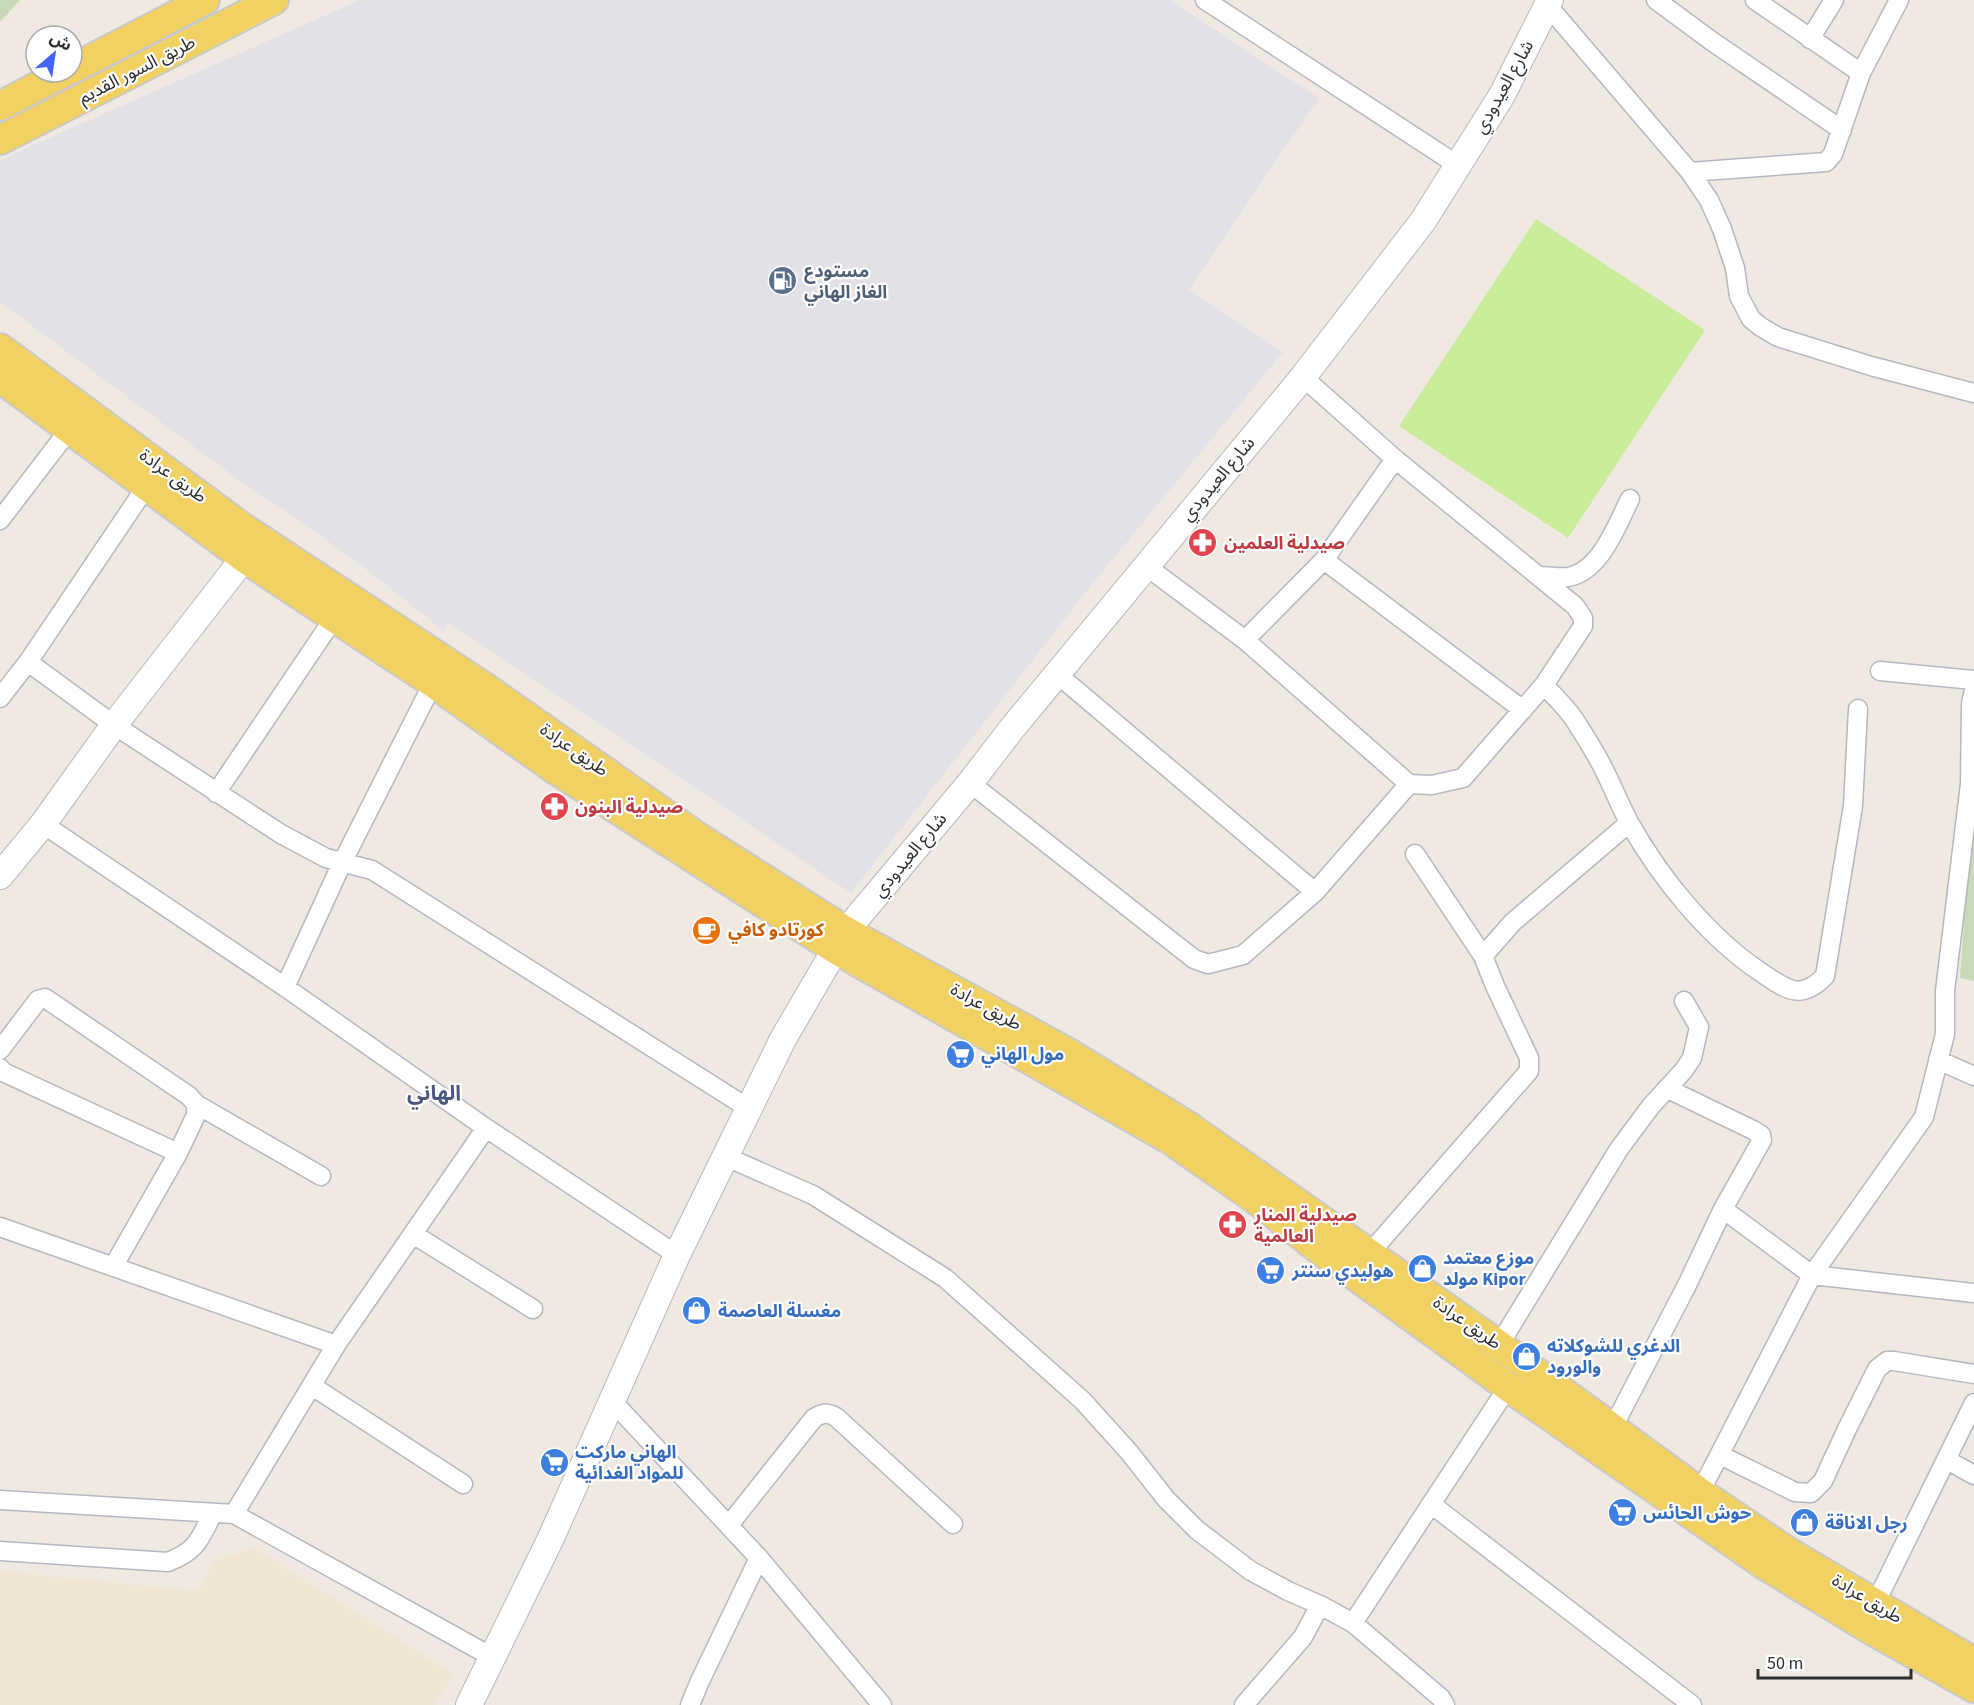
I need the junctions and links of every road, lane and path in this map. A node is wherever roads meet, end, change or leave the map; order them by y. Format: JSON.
{"nodes":[{"id":1,"x":205,"y":0,"type":"edge"},
{"id":2,"x":274,"y":0,"type":"edge"},
{"id":3,"x":1205,"y":0,"type":"edge"},
{"id":4,"x":1656,"y":0,"type":"edge"},
{"id":5,"x":1755,"y":0,"type":"edge"},
{"id":6,"x":1834,"y":0,"type":"edge"},
{"id":7,"x":1899,"y":0,"type":"edge"},
{"id":8,"x":1549,"y":3,"type":"edge"},
{"id":9,"x":1810,"y":39,"type":"junction"},
{"id":10,"x":84,"y":63,"type":"edge"},
{"id":11,"x":1861,"y":73,"type":"junction"},
{"id":12,"x":42,"y":84,"type":"edge"},
{"id":13,"x":0,"y":106,"type":"edge"},
{"id":14,"x":1842,"y":130,"type":"junction"},
{"id":15,"x":0,"y":140,"type":"edge"},
{"id":16,"x":1459,"y":166,"type":"junction"},
{"id":17,"x":1690,"y":172,"type":"junction"},
{"id":18,"x":0,"y":348,"type":"edge"},
{"id":19,"x":1303,"y":377,"type":"junction"},
{"id":20,"x":0,"y":378,"type":"edge"},
{"id":21,"x":1974,"y":392,"type":"edge"},
{"id":22,"x":69,"y":430,"type":"junction"},
{"id":23,"x":1395,"y":459,"type":"junction"},
{"id":24,"x":146,"y":487,"type":"junction"},
{"id":25,"x":1630,"y":499,"type":"dead end"},
{"id":26,"x":0,"y":520,"type":"edge"},
{"id":27,"x":244,"y":558,"type":"junction"},
{"id":28,"x":1324,"y":560,"type":"junction"},
{"id":29,"x":1146,"y":566,"type":"junction"},
{"id":30,"x":1540,"y":576,"type":"junction"},
{"id":31,"x":334,"y":618,"type":"junction"},
{"id":32,"x":1245,"y":640,"type":"junction"},
{"id":33,"x":28,"y":662,"type":"junction"},
{"id":34,"x":1880,"y":671,"type":"dead end"},
{"id":35,"x":1057,"y":674,"type":"junction"},
{"id":36,"x":1974,"y":680,"type":"edge"},
{"id":37,"x":433,"y":683,"type":"junction"},
{"id":38,"x":1544,"y":685,"type":"junction"},
{"id":39,"x":0,"y":698,"type":"edge"},
{"id":40,"x":1973,"y":700,"type":"edge"},
{"id":41,"x":1858,"y":709,"type":"dead end"},
{"id":42,"x":1522,"y":710,"type":"junction"},
{"id":43,"x":114,"y":725,"type":"junction"},
{"id":44,"x":970,"y":783,"type":"junction"},
{"id":45,"x":1409,"y":784,"type":"junction"},
{"id":46,"x":216,"y":793,"type":"junction"},
{"id":47,"x":1629,"y":823,"type":"junction"},
{"id":48,"x":43,"y":824,"type":"junction"},
{"id":49,"x":1415,"y":854,"type":"dead end"},
{"id":50,"x":342,"y":863,"type":"junction"},
{"id":51,"x":0,"y":876,"type":"edge"},
{"id":52,"x":1315,"y":892,"type":"junction"},
{"id":53,"x":841,"y":940,"type":"junction"},
{"id":54,"x":1484,"y":956,"type":"junction"},
{"id":55,"x":285,"y":987,"type":"junction"},
{"id":56,"x":1684,"y":1001,"type":"dead end"},
{"id":57,"x":0,"y":1050,"type":"edge"},
{"id":58,"x":1938,"y":1060,"type":"junction"},
{"id":59,"x":0,"y":1068,"type":"edge"},
{"id":60,"x":1974,"y":1076,"type":"edge"},
{"id":61,"x":1668,"y":1089,"type":"junction"},
{"id":62,"x":196,"y":1104,"type":"junction"},
{"id":63,"x":748,"y":1108,"type":"junction"},
{"id":64,"x":486,"y":1128,"type":"junction"},
{"id":65,"x":178,"y":1153,"type":"junction"},
{"id":66,"x":724,"y":1156,"type":"junction"},
{"id":67,"x":321,"y":1176,"type":"dead end"},
{"id":68,"x":1723,"y":1209,"type":"junction"},
{"id":69,"x":0,"y":1227,"type":"edge"},
{"id":70,"x":413,"y":1234,"type":"junction"},
{"id":71,"x":677,"y":1255,"type":"junction"},
{"id":72,"x":1368,"y":1255,"type":"junction"},
{"id":73,"x":113,"y":1268,"type":"junction"},
{"id":74,"x":1812,"y":1275,"type":"junction"},
{"id":75,"x":1974,"y":1293,"type":"edge"},
{"id":76,"x":533,"y":1308,"type":"dead end"},
{"id":77,"x":336,"y":1345,"type":"junction"},
{"id":78,"x":1499,"y":1345,"type":"junction"},
{"id":79,"x":1974,"y":1374,"type":"edge"},
{"id":80,"x":312,"y":1386,"type":"junction"},
{"id":81,"x":1509,"y":1387,"type":"junction"},
{"id":82,"x":612,"y":1401,"type":"junction"},
{"id":83,"x":1974,"y":1403,"type":"edge"},
{"id":84,"x":1613,"y":1427,"type":"junction"},
{"id":85,"x":1720,"y":1455,"type":"junction"},
{"id":86,"x":1947,"y":1460,"type":"junction"},
{"id":87,"x":1974,"y":1475,"type":"edge"},
{"id":88,"x":463,"y":1484,"type":"dead end"},
{"id":89,"x":0,"y":1500,"type":"edge"},
{"id":90,"x":1694,"y":1503,"type":"junction"},
{"id":91,"x":1431,"y":1504,"type":"junction"},
{"id":92,"x":213,"y":1513,"type":"junction"},
{"id":93,"x":234,"y":1514,"type":"junction"},
{"id":94,"x":953,"y":1524,"type":"dead end"},
{"id":95,"x":729,"y":1525,"type":"junction"},
{"id":96,"x":0,"y":1551,"type":"edge"},
{"id":97,"x":759,"y":1558,"type":"junction"},
{"id":98,"x":1875,"y":1604,"type":"junction"},
{"id":99,"x":1320,"y":1605,"type":"junction"},
{"id":100,"x":1353,"y":1623,"type":"junction"},
{"id":101,"x":492,"y":1657,"type":"junction"},
{"id":102,"x":1974,"y":1662,"type":"edge"},
{"id":103,"x":1974,"y":1688,"type":"edge"},
{"id":104,"x":469,"y":1705,"type":"edge"},
{"id":105,"x":690,"y":1705,"type":"edge"},
{"id":106,"x":882,"y":1705,"type":"edge"},
{"id":107,"x":1244,"y":1705,"type":"edge"},
{"id":108,"x":1445,"y":1705,"type":"edge"},
{"id":109,"x":1692,"y":1705,"type":"edge"}],
"edges":[{"from":1,"to":10,"type":"main road","name":"طريق السور القديم"},
{"from":2,"to":15,"type":"main road","name":"طريق السور القديم"},
{"from":3,"to":16,"type":"street"},
{"from":4,"to":14,"type":"street"},
{"from":5,"to":9,"type":"street"},
{"from":6,"to":9,"type":"street"},
{"from":7,"to":11,"type":"street"},
{"from":8,"to":16,"type":"street","name":"شارع العيدودي"},
{"from":8,"to":17,"type":"street"},
{"from":9,"to":11,"type":"street"},
{"from":11,"to":14,"type":"street"},
{"from":12,"to":13,"type":"main road","name":"طريق السور القديم"},
{"from":14,"to":17,"type":"street"},
{"from":16,"to":19,"type":"street","name":"شارع العيدودي"},
{"from":17,"to":21,"type":"street"},
{"from":18,"to":53,"type":"main road","name":"طريق عرادة"},
{"from":19,"to":23,"type":"street"},
{"from":19,"to":29,"type":"street","name":"شارع العيدودي"},
{"from":20,"to":22,"type":"main road","name":"طريق عرادة"},
{"from":22,"to":24,"type":"main road","name":"طريق عرادة"},
{"from":22,"to":26,"type":"street"},
{"from":23,"to":28,"type":"street"},
{"from":23,"to":30,"type":"street"},
{"from":24,"to":27,"type":"main road","name":"طريق عرادة"},
{"from":24,"to":33,"type":"street"},
{"from":25,"to":30,"type":"street"},
{"from":27,"to":31,"type":"main road","name":"طريق عرادة"},
{"from":27,"to":43,"type":"street"},
{"from":28,"to":32,"type":"street"},
{"from":28,"to":42,"type":"street"},
{"from":29,"to":32,"type":"street"},
{"from":29,"to":35,"type":"street","name":"شارع العيدودي"},
{"from":30,"to":38,"type":"street"},
{"from":31,"to":37,"type":"main road","name":"طريق عرادة"},
{"from":31,"to":46,"type":"street"},
{"from":32,"to":45,"type":"street"},
{"from":33,"to":39,"type":"street"},
{"from":33,"to":43,"type":"street"},
{"from":34,"to":36,"type":"street"},
{"from":35,"to":44,"type":"street","name":"شارع العيدودي"},
{"from":35,"to":52,"type":"street"},
{"from":37,"to":50,"type":"street"},
{"from":37,"to":53,"type":"main road","name":"طريق عرادة"},
{"from":38,"to":42,"type":"street"},
{"from":38,"to":47,"type":"street"},
{"from":40,"to":58,"type":"street"},
{"from":41,"to":47,"type":"street"},
{"from":42,"to":45,"type":"street"},
{"from":43,"to":46,"type":"street"},
{"from":43,"to":48,"type":"street"},
{"from":44,"to":52,"type":"street"},
{"from":44,"to":53,"type":"street","name":"شارع العيدودي"},
{"from":45,"to":52,"type":"street"},
{"from":46,"to":50,"type":"street"},
{"from":47,"to":54,"type":"street"},
{"from":48,"to":51,"type":"street"},
{"from":48,"to":55,"type":"street"},
{"from":49,"to":54,"type":"street"},
{"from":50,"to":55,"type":"street"},
{"from":50,"to":63,"type":"street"},
{"from":53,"to":63,"type":"street","name":"شارع العيدودي"},
{"from":53,"to":72,"type":"main road","name":"طريق عرادة"},
{"from":53,"to":81,"type":"main road","name":"طريق عرادة"},
{"from":54,"to":72,"type":"street"},
{"from":55,"to":64,"type":"street"},
{"from":56,"to":61,"type":"street"},
{"from":57,"to":62,"type":"street"},
{"from":58,"to":60,"type":"street"},
{"from":58,"to":74,"type":"street"},
{"from":59,"to":65,"type":"street"},
{"from":61,"to":68,"type":"street"},
{"from":61,"to":78,"type":"street"},
{"from":62,"to":65,"type":"street"},
{"from":62,"to":67,"type":"street"},
{"from":63,"to":66,"type":"street","name":"شارع العيدودي"},
{"from":64,"to":70,"type":"street"},
{"from":64,"to":71,"type":"street"},
{"from":65,"to":73,"type":"street"},
{"from":66,"to":71,"type":"street","name":"شارع العيدودي"},
{"from":66,"to":99,"type":"street"},
{"from":68,"to":74,"type":"street"},
{"from":68,"to":84,"type":"street"},
{"from":69,"to":73,"type":"street"},
{"from":70,"to":76,"type":"street"},
{"from":70,"to":77,"type":"street"},
{"from":71,"to":82,"type":"street","name":"شارع العيدودي"},
{"from":72,"to":78,"type":"main road","name":"طريق عرادة"},
{"from":73,"to":77,"type":"street"},
{"from":74,"to":75,"type":"street"},
{"from":74,"to":85,"type":"street"},
{"from":77,"to":80,"type":"street"},
{"from":78,"to":84,"type":"main road","name":"طريق عرادة"},
{"from":79,"to":85,"type":"street"},
{"from":80,"to":88,"type":"street"},
{"from":80,"to":93,"type":"street"},
{"from":81,"to":90,"type":"main road","name":"طريق عرادة"},
{"from":81,"to":91,"type":"street"},
{"from":82,"to":95,"type":"street"},
{"from":82,"to":101,"type":"street","name":"شارع العيدودي"},
{"from":83,"to":86,"type":"street"},
{"from":84,"to":90,"type":"main road","name":"طريق عرادة"},
{"from":85,"to":90,"type":"street"},
{"from":86,"to":87,"type":"street"},
{"from":86,"to":98,"type":"street"},
{"from":89,"to":92,"type":"street"},
{"from":90,"to":98,"type":"main road","name":"طريق عرادة"},
{"from":90,"to":103,"type":"main road","name":"طريق عرادة"},
{"from":91,"to":100,"type":"street"},
{"from":91,"to":109,"type":"street"},
{"from":92,"to":93,"type":"street"},
{"from":92,"to":96,"type":"street"},
{"from":93,"to":101,"type":"street"},
{"from":94,"to":95,"type":"street"},
{"from":95,"to":97,"type":"street"},
{"from":97,"to":105,"type":"street"},
{"from":97,"to":106,"type":"street"},
{"from":98,"to":102,"type":"main road","name":"طريق عرادة"},
{"from":99,"to":100,"type":"street"},
{"from":99,"to":107,"type":"street"},
{"from":100,"to":108,"type":"street"},
{"from":101,"to":104,"type":"street","name":"شارع العيدودي"}]}
